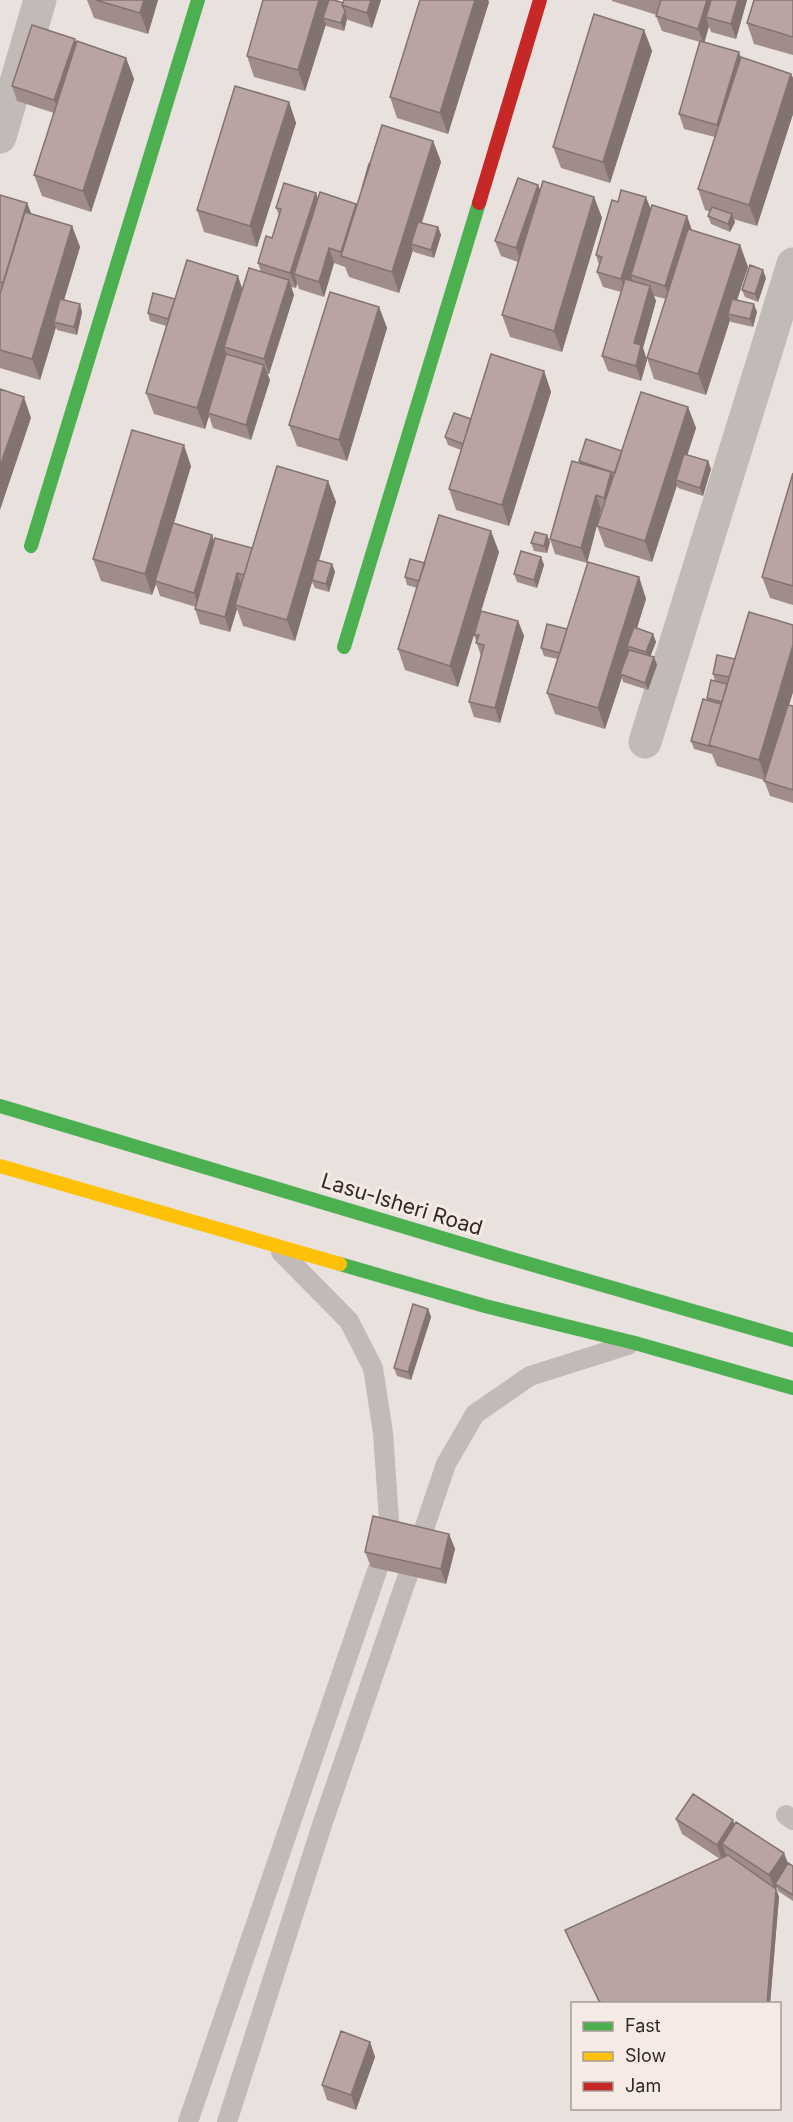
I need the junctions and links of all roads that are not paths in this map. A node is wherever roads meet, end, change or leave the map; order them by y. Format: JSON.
{"nodes":[{"id":1,"x":40,"y":0,"type":"edge"},
{"id":2,"x":198,"y":0,"type":"edge"},
{"id":3,"x":540,"y":0,"type":"edge"},
{"id":4,"x":0,"y":137,"type":"edge"},
{"id":5,"x":793,"y":264,"type":"edge"},
{"id":6,"x":31,"y":546,"type":"dead end"},
{"id":7,"x":344,"y":647,"type":"dead end"},
{"id":8,"x":645,"y":742,"type":"dead end"},
{"id":9,"x":0,"y":1106,"type":"edge"},
{"id":10,"x":0,"y":1166,"type":"edge"},
{"id":11,"x":275,"y":1245,"type":"junction"},
{"id":12,"x":793,"y":1340,"type":"edge"},
{"id":13,"x":636,"y":1343,"type":"junction"},
{"id":14,"x":793,"y":1389,"type":"edge"},
{"id":15,"x":390,"y":1534,"type":"edge"},
{"id":16,"x":420,"y":1541,"type":"edge"},
{"id":17,"x":378,"y":1568,"type":"edge"},
{"id":18,"x":408,"y":1575,"type":"edge"},
{"id":19,"x":188,"y":2122,"type":"edge"},
{"id":20,"x":227,"y":2122,"type":"edge"}],
"edges":[{"from":1,"to":4,"type":"street"},
{"from":2,"to":6,"type":"main road"},
{"from":3,"to":7,"type":"main road"},
{"from":5,"to":8,"type":"street"},
{"from":9,"to":12,"type":"main road","name":"Lasu-Isheri Road"},
{"from":10,"to":11,"type":"main road"},
{"from":11,"to":13,"type":"main road"},
{"from":11,"to":15,"type":"lane"},
{"from":13,"to":14,"type":"main road"},
{"from":13,"to":16,"type":"lane"},
{"from":17,"to":19,"type":"lane"},
{"from":18,"to":20,"type":"lane"}]}
